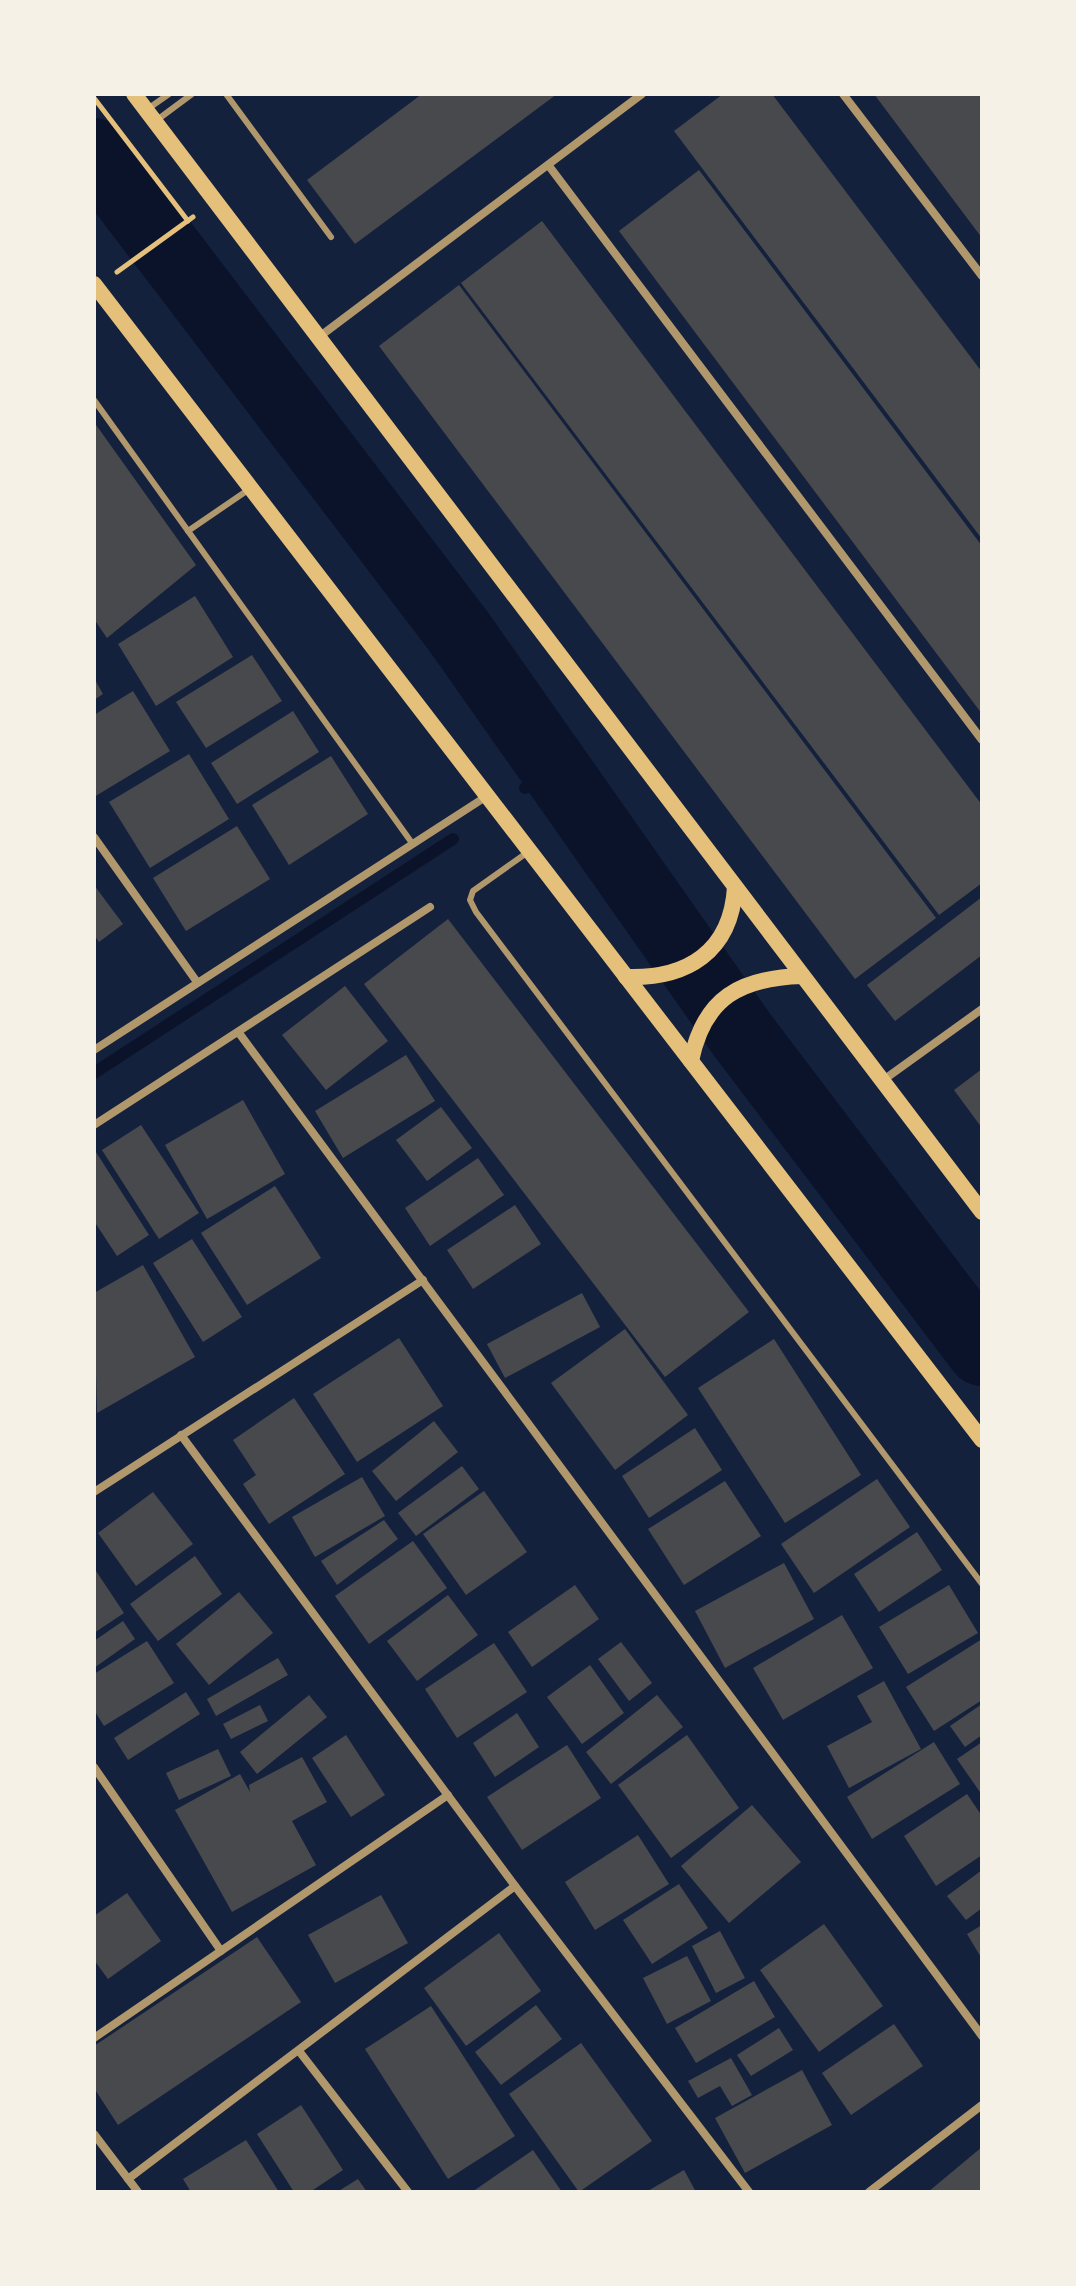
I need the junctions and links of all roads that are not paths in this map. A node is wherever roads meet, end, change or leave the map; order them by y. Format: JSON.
{"nodes":[{"id":1,"x":134,"y":94,"type":"edge"},
{"id":2,"x":169,"y":94,"type":"edge"},
{"id":3,"x":192,"y":94,"type":"edge"},
{"id":4,"x":226,"y":94,"type":"edge"},
{"id":5,"x":642,"y":94,"type":"edge"},
{"id":6,"x":843,"y":94,"type":"edge"},
{"id":7,"x":151,"y":116,"type":"junction"},
{"id":8,"x":549,"y":166,"type":"junction"},
{"id":9,"x":331,"y":237,"type":"dead end"},
{"id":10,"x":982,"y":276,"type":"edge"},
{"id":11,"x":100,"y":283,"type":"edge"},
{"id":12,"x":319,"y":337,"type":"junction"},
{"id":13,"x":94,"y":400,"type":"edge"},
{"id":14,"x":251,"y":488,"type":"junction"},
{"id":15,"x":188,"y":531,"type":"junction"},
{"id":16,"x":982,"y":740,"type":"edge"},
{"id":17,"x":487,"y":796,"type":"junction"},
{"id":18,"x":94,"y":837,"type":"edge"},
{"id":19,"x":412,"y":843,"type":"junction"},
{"id":20,"x":529,"y":851,"type":"junction"},
{"id":21,"x":735,"y":887,"type":"junction"},
{"id":22,"x":430,"y":907,"type":"dead end"},
{"id":23,"x":802,"y":976,"type":"junction"},
{"id":24,"x":626,"y":977,"type":"junction"},
{"id":25,"x":197,"y":982,"type":"junction"},
{"id":26,"x":982,"y":1009,"type":"edge"},
{"id":27,"x":239,"y":1033,"type":"junction"},
{"id":28,"x":94,"y":1050,"type":"edge"},
{"id":29,"x":691,"y":1061,"type":"junction"},
{"id":30,"x":881,"y":1081,"type":"junction"},
{"id":31,"x":94,"y":1125,"type":"edge"},
{"id":32,"x":982,"y":1212,"type":"edge"},
{"id":33,"x":423,"y":1280,"type":"junction"},
{"id":34,"x":181,"y":1435,"type":"junction"},
{"id":35,"x":982,"y":1440,"type":"edge"},
{"id":36,"x":94,"y":1492,"type":"edge"},
{"id":37,"x":982,"y":1584,"type":"edge"},
{"id":38,"x":94,"y":1767,"type":"edge"},
{"id":39,"x":448,"y":1795,"type":"junction"},
{"id":40,"x":515,"y":1886,"type":"junction"},
{"id":41,"x":221,"y":1951,"type":"junction"},
{"id":42,"x":982,"y":2036,"type":"edge"},
{"id":43,"x":94,"y":2038,"type":"edge"},
{"id":44,"x":299,"y":2051,"type":"junction"},
{"id":45,"x":982,"y":2105,"type":"edge"},
{"id":46,"x":94,"y":2134,"type":"edge"},
{"id":47,"x":128,"y":2179,"type":"junction"},
{"id":48,"x":138,"y":2192,"type":"edge"},
{"id":49,"x":408,"y":2192,"type":"edge"},
{"id":50,"x":749,"y":2192,"type":"edge"},
{"id":51,"x":869,"y":2192,"type":"edge"}],
"edges":[{"from":1,"to":7,"type":"main road"},
{"from":2,"to":7,"type":"lane"},
{"from":3,"to":7,"type":"lane"},
{"from":4,"to":9,"type":"lane"},
{"from":5,"to":8,"type":"street"},
{"from":6,"to":10,"type":"street"},
{"from":7,"to":12,"type":"main road"},
{"from":8,"to":12,"type":"street"},
{"from":8,"to":16,"type":"street"},
{"from":11,"to":14,"type":"main road"},
{"from":12,"to":21,"type":"main road"},
{"from":13,"to":15,"type":"lane"},
{"from":14,"to":15,"type":"lane"},
{"from":14,"to":17,"type":"main road"},
{"from":15,"to":19,"type":"lane"},
{"from":17,"to":19,"type":"street"},
{"from":17,"to":20,"type":"main road"},
{"from":18,"to":25,"type":"street"},
{"from":19,"to":25,"type":"street"},
{"from":20,"to":24,"type":"main road"},
{"from":20,"to":37,"type":"lane"},
{"from":21,"to":23,"type":"main road"},
{"from":21,"to":24,"type":"main road"},
{"from":22,"to":27,"type":"street"},
{"from":23,"to":29,"type":"main road"},
{"from":23,"to":30,"type":"main road"},
{"from":24,"to":29,"type":"main road"},
{"from":25,"to":28,"type":"street"},
{"from":26,"to":30,"type":"street"},
{"from":27,"to":31,"type":"street"},
{"from":27,"to":33,"type":"street"},
{"from":29,"to":35,"type":"main road"},
{"from":30,"to":32,"type":"main road"},
{"from":33,"to":34,"type":"street"},
{"from":33,"to":42,"type":"street"},
{"from":34,"to":36,"type":"street"},
{"from":34,"to":39,"type":"street"},
{"from":38,"to":41,"type":"street"},
{"from":39,"to":40,"type":"street"},
{"from":39,"to":41,"type":"street"},
{"from":40,"to":44,"type":"street"},
{"from":40,"to":50,"type":"street"},
{"from":41,"to":43,"type":"street"},
{"from":44,"to":47,"type":"street"},
{"from":44,"to":49,"type":"street"},
{"from":45,"to":51,"type":"street"},
{"from":46,"to":47,"type":"street"},
{"from":47,"to":48,"type":"street"}]}
